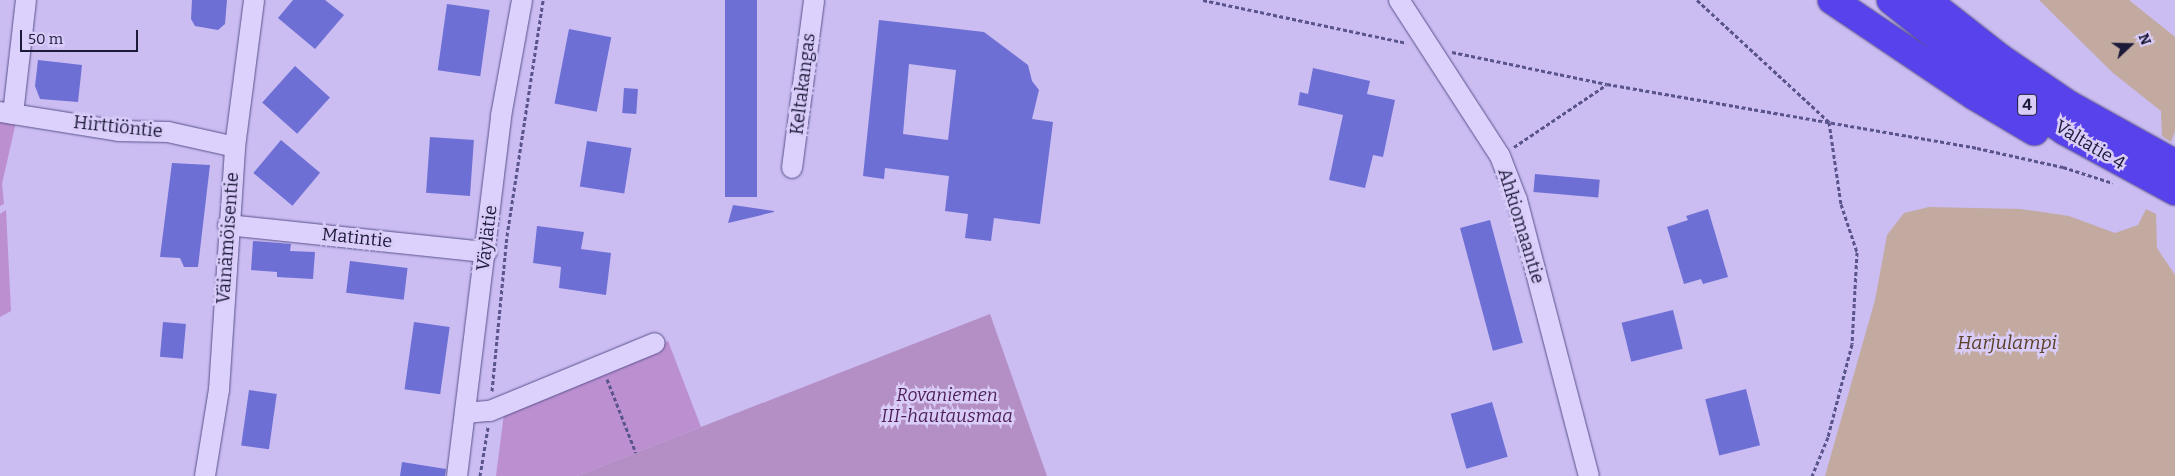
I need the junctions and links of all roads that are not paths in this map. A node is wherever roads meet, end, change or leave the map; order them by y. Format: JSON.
{"nodes":[{"id":1,"x":26,"y":0,"type":"edge"},
{"id":2,"x":254,"y":0,"type":"edge"},
{"id":3,"x":522,"y":0,"type":"edge"},
{"id":4,"x":814,"y":0,"type":"edge"},
{"id":5,"x":1399,"y":0,"type":"edge"},
{"id":6,"x":1832,"y":0,"type":"edge"},
{"id":7,"x":1891,"y":0,"type":"edge"},
{"id":8,"x":1926,"y":0,"type":"edge"},
{"id":9,"x":6,"y":113,"type":"edge"},
{"id":10,"x":235,"y":147,"type":"junction"},
{"id":11,"x":2175,"y":164,"type":"edge"},
{"id":12,"x":792,"y":168,"type":"dead end"},
{"id":13,"x":2124,"y":176,"type":"junction"},
{"id":14,"x":2175,"y":191,"type":"edge"},
{"id":15,"x":228,"y":225,"type":"junction"},
{"id":16,"x":487,"y":252,"type":"junction"},
{"id":17,"x":655,"y":343,"type":"dead end"},
{"id":18,"x":465,"y":413,"type":"junction"},
{"id":19,"x":205,"y":476,"type":"edge"},
{"id":20,"x":457,"y":476,"type":"edge"},
{"id":21,"x":1589,"y":476,"type":"edge"}],
"edges":[{"from":1,"to":9,"type":"street"},
{"from":2,"to":10,"type":"street","name":"Väinämöisentie"},
{"from":3,"to":16,"type":"street","name":"Väylätie"},
{"from":4,"to":12,"type":"street","name":"Keltakangas"},
{"from":5,"to":21,"type":"street","name":"Ahkiomaantie"},
{"from":6,"to":13,"type":"highway"},
{"from":7,"to":13,"type":"highway","name":"Valtatie 4","number":"4"},
{"from":8,"to":11,"type":"highway","name":"Valtatie 4","number":"4"},
{"from":9,"to":10,"type":"street","name":"Hirttiöntie"},
{"from":10,"to":15,"type":"street","name":"Väinämöisentie"},
{"from":13,"to":14,"type":"highway","name":"Valtatie 4","number":"4"},
{"from":15,"to":16,"type":"street","name":"Matintie"},
{"from":15,"to":19,"type":"street","name":"Väinämöisentie"},
{"from":16,"to":18,"type":"street","name":"Väylätie"},
{"from":17,"to":18,"type":"street"},
{"from":18,"to":20,"type":"street","name":"Väylätie"}]}
